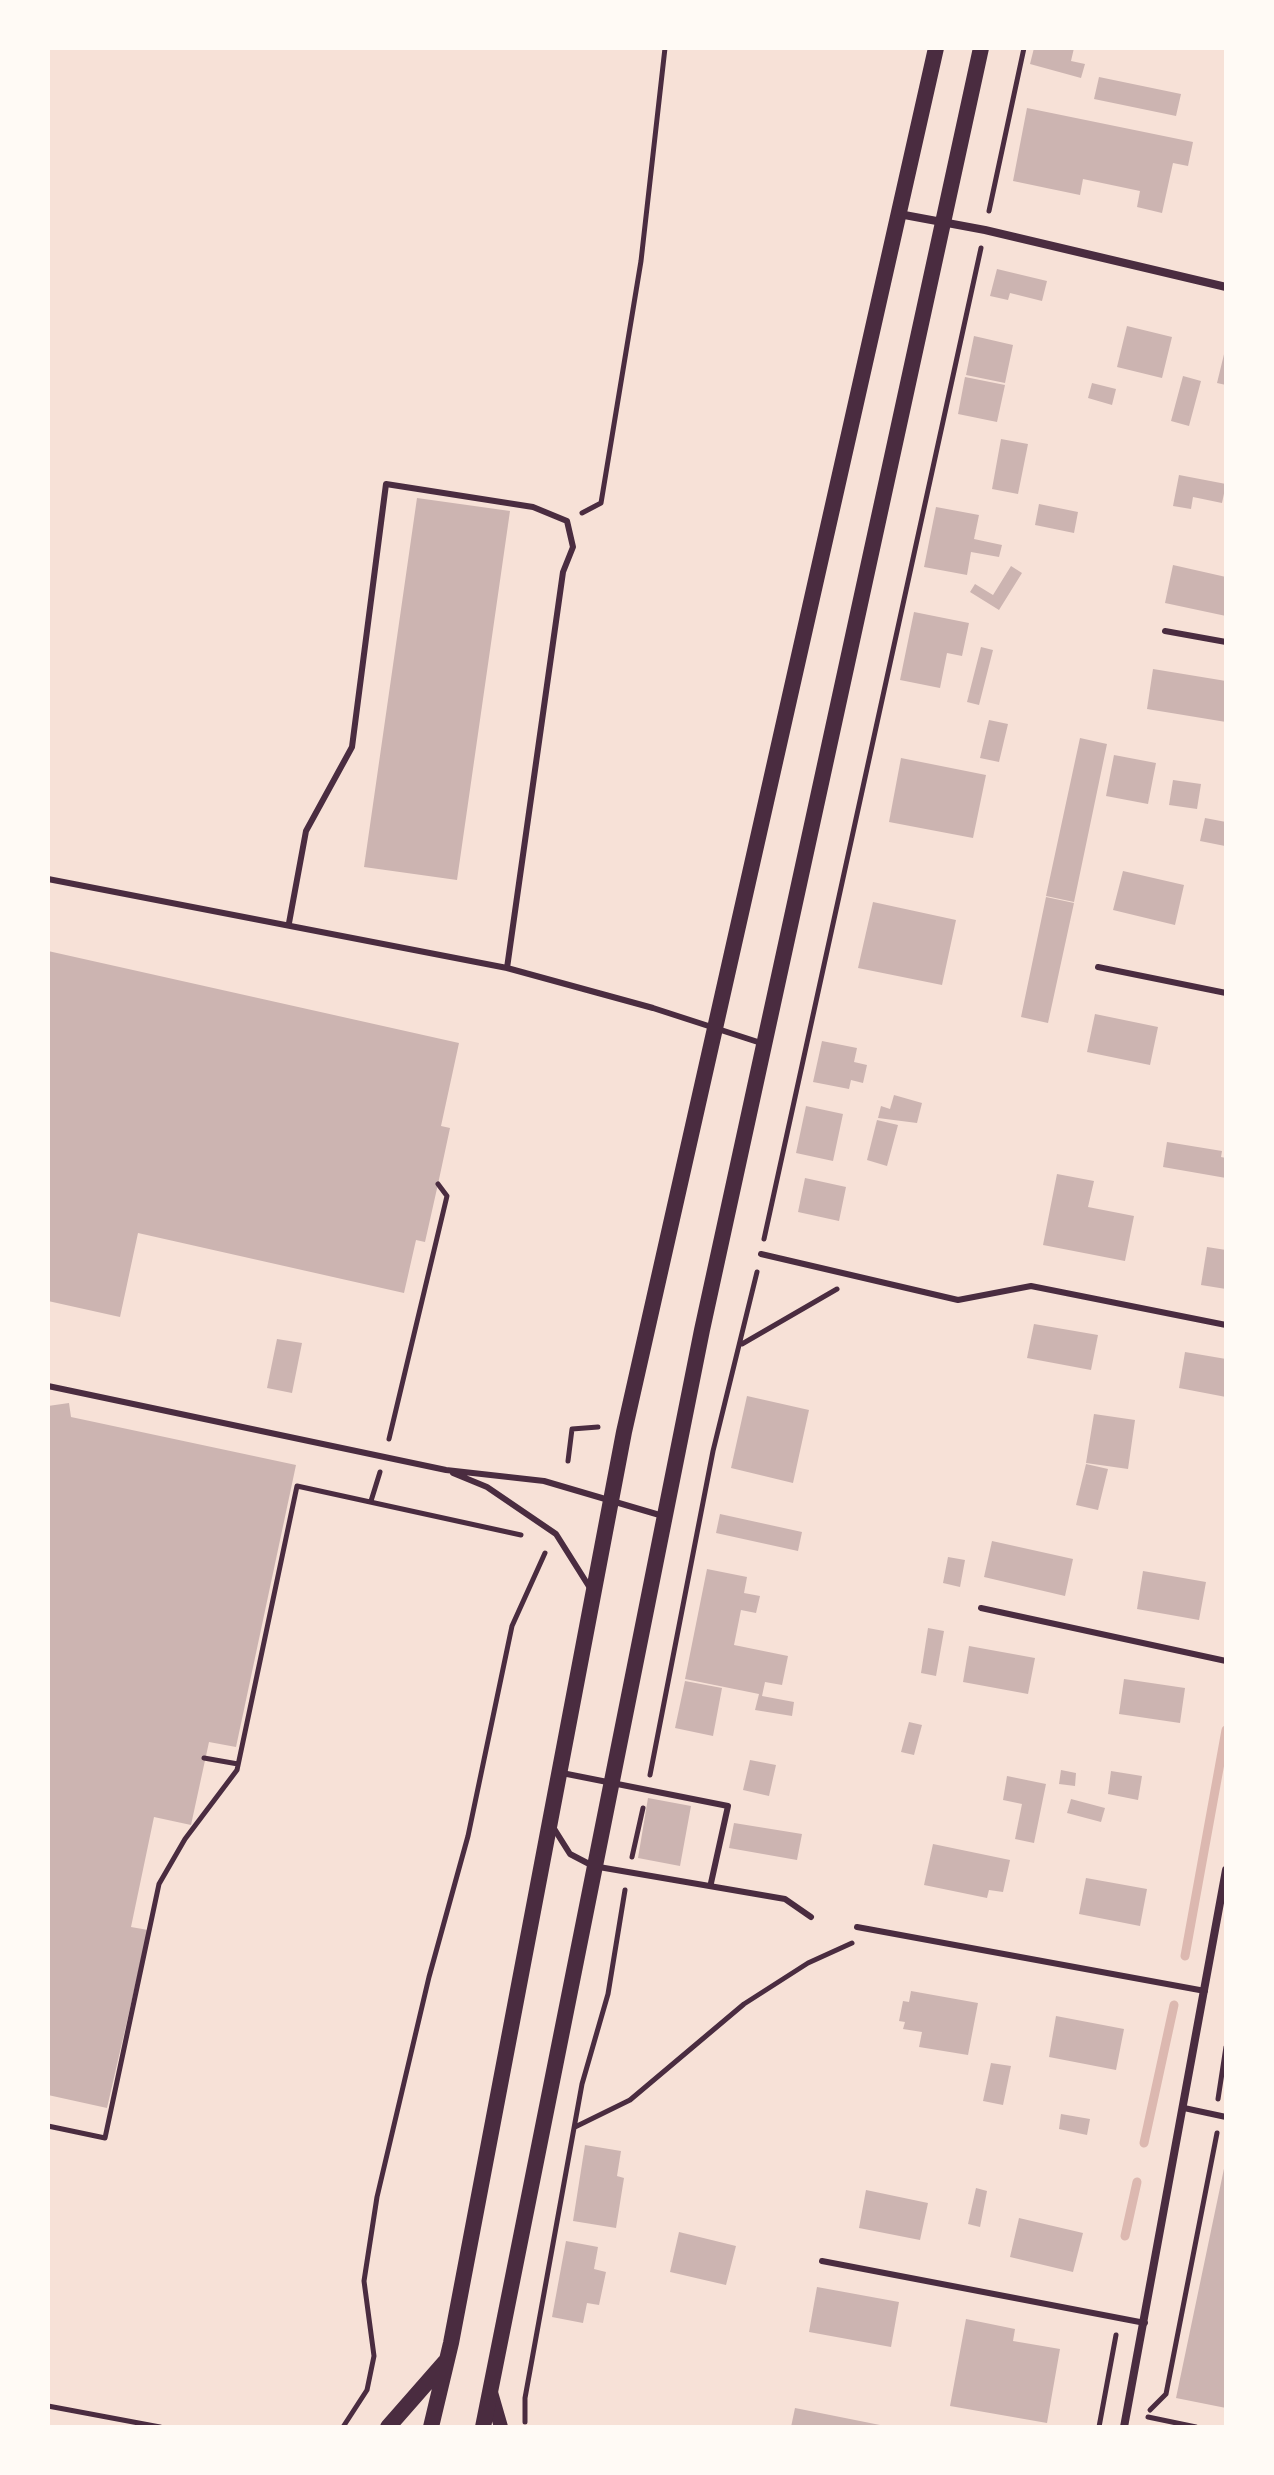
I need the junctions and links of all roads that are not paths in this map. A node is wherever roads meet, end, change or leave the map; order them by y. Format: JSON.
{"nodes":[{"id":1,"x":936,"y":48,"type":"edge"},
{"id":2,"x":981,"y":48,"type":"edge"},
{"id":3,"x":899,"y":214,"type":"junction"},
{"id":4,"x":944,"y":222,"type":"junction"},
{"id":5,"x":1226,"y":287,"type":"edge"},
{"id":6,"x":1165,"y":631,"type":"dead end"},
{"id":7,"x":1226,"y":642,"type":"edge"},
{"id":8,"x":48,"y":879,"type":"edge"},
{"id":9,"x":289,"y":923,"type":"junction"},
{"id":10,"x":1098,"y":967,"type":"dead end"},
{"id":11,"x":507,"y":968,"type":"junction"},
{"id":12,"x":1226,"y":993,"type":"edge"},
{"id":13,"x":717,"y":1029,"type":"junction"},
{"id":14,"x":765,"y":1044,"type":"junction"},
{"id":15,"x":761,"y":1254,"type":"dead end"},
{"id":16,"x":1226,"y":1325,"type":"edge"},
{"id":17,"x":48,"y":1386,"type":"edge"},
{"id":18,"x":446,"y":1470,"type":"junction"},
{"id":19,"x":611,"y":1501,"type":"junction"},
{"id":20,"x":663,"y":1516,"type":"junction"},
{"id":21,"x":594,"y":1594,"type":"junction"},
{"id":22,"x":981,"y":1608,"type":"dead end"},
{"id":23,"x":1226,"y":1661,"type":"edge"},
{"id":24,"x":560,"y":1772,"type":"junction"},
{"id":25,"x":609,"y":1783,"type":"junction"},
{"id":26,"x":550,"y":1822,"type":"junction"},
{"id":27,"x":593,"y":1866,"type":"junction"},
{"id":28,"x":1226,"y":1870,"type":"edge"},
{"id":29,"x":711,"y":1883,"type":"junction"},
{"id":30,"x":811,"y":1917,"type":"dead end"},
{"id":31,"x":857,"y":1927,"type":"dead end"},
{"id":32,"x":1205,"y":1991,"type":"junction"},
{"id":33,"x":1184,"y":2108,"type":"junction"},
{"id":34,"x":1226,"y":2117,"type":"edge"},
{"id":35,"x":822,"y":2261,"type":"dead end"},
{"id":36,"x":1145,"y":2323,"type":"junction"},
{"id":37,"x":446,"y":2360,"type":"junction"},
{"id":38,"x":490,"y":2388,"type":"junction"},
{"id":39,"x":388,"y":2427,"type":"edge"},
{"id":40,"x":431,"y":2427,"type":"edge"},
{"id":41,"x":483,"y":2427,"type":"edge"},
{"id":42,"x":501,"y":2427,"type":"edge"},
{"id":43,"x":1124,"y":2427,"type":"edge"}],
"edges":[{"from":1,"to":3,"type":"main road"},
{"from":2,"to":4,"type":"main road"},
{"from":3,"to":4,"type":"street"},
{"from":3,"to":13,"type":"main road"},
{"from":4,"to":5,"type":"street"},
{"from":4,"to":14,"type":"main road"},
{"from":6,"to":7,"type":"lane"},
{"from":8,"to":9,"type":"lane"},
{"from":9,"to":11,"type":"lane"},
{"from":9,"to":11,"type":"lane"},
{"from":10,"to":12,"type":"lane"},
{"from":11,"to":13,"type":"lane"},
{"from":13,"to":14,"type":"lane"},
{"from":13,"to":19,"type":"main road"},
{"from":14,"to":20,"type":"main road"},
{"from":15,"to":16,"type":"lane"},
{"from":17,"to":18,"type":"lane"},
{"from":18,"to":19,"type":"lane"},
{"from":18,"to":21,"type":"lane"},
{"from":19,"to":20,"type":"lane"},
{"from":19,"to":21,"type":"main road"},
{"from":20,"to":25,"type":"main road"},
{"from":21,"to":24,"type":"main road"},
{"from":22,"to":23,"type":"lane"},
{"from":24,"to":25,"type":"lane"},
{"from":24,"to":26,"type":"main road"},
{"from":25,"to":27,"type":"main road"},
{"from":25,"to":29,"type":"lane"},
{"from":26,"to":27,"type":"lane"},
{"from":26,"to":37,"type":"main road"},
{"from":27,"to":29,"type":"lane"},
{"from":27,"to":38,"type":"main road"},
{"from":28,"to":32,"type":"street"},
{"from":29,"to":30,"type":"lane"},
{"from":31,"to":32,"type":"lane"},
{"from":32,"to":33,"type":"street"},
{"from":33,"to":34,"type":"lane"},
{"from":33,"to":36,"type":"street"},
{"from":35,"to":36,"type":"lane"},
{"from":36,"to":43,"type":"street"},
{"from":37,"to":39,"type":"main road"},
{"from":37,"to":40,"type":"main road"},
{"from":38,"to":41,"type":"main road"},
{"from":38,"to":42,"type":"street"}]}
